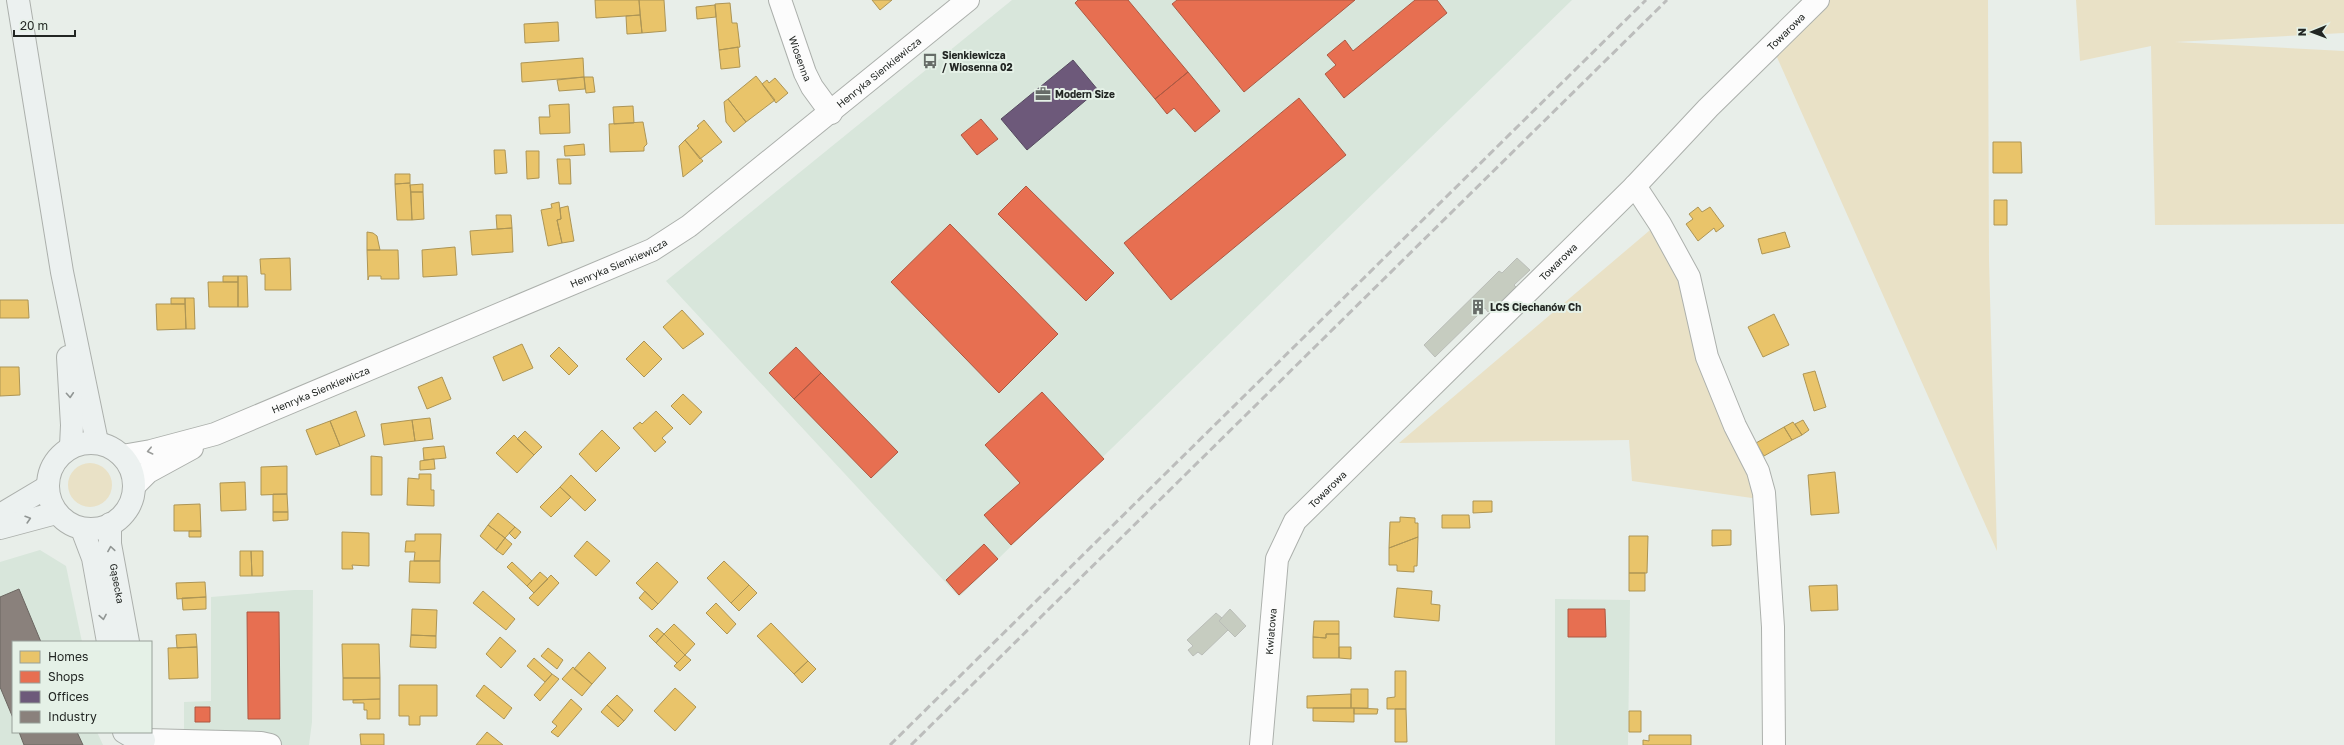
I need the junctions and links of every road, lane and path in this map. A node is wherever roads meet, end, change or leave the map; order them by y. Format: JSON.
{"nodes":[{"id":1,"x":18,"y":0,"type":"edge"},
{"id":2,"x":780,"y":0,"type":"edge"},
{"id":3,"x":968,"y":0,"type":"edge"},
{"id":4,"x":1818,"y":0,"type":"edge"},
{"id":5,"x":831,"y":113,"type":"junction"},
{"id":6,"x":1635,"y":186,"type":"junction"},
{"id":7,"x":62,"y":272,"type":"junction"},
{"id":8,"x":215,"y":434,"type":"junction"},
{"id":9,"x":97,"y":442,"type":"junction"},
{"id":10,"x":71,"y":446,"type":"junction"},
{"id":11,"x":122,"y":456,"type":"junction"},
{"id":12,"x":134,"y":486,"type":"junction"},
{"id":13,"x":47,"y":487,"type":"junction"},
{"id":14,"x":56,"y":513,"type":"junction"},
{"id":15,"x":0,"y":515,"type":"edge"},
{"id":16,"x":1294,"y":521,"type":"joint"},
{"id":17,"x":110,"y":524,"type":"junction"},
{"id":18,"x":0,"y":528,"type":"edge"},
{"id":19,"x":82,"y":528,"type":"junction"},
{"id":20,"x":108,"y":641,"type":"edge"},
{"id":21,"x":128,"y":641,"type":"edge"},
{"id":22,"x":126,"y":733,"type":"edge"},
{"id":23,"x":139,"y":740,"type":"edge"},
{"id":24,"x":270,"y":745,"type":"edge"},
{"id":25,"x":1261,"y":745,"type":"edge"},
{"id":26,"x":1774,"y":745,"type":"edge"}],
"edges":[{"from":1,"to":7,"type":"main road"},
{"from":2,"to":5,"type":"street","name":"Wiosenna"},
{"from":3,"to":5,"type":"street","name":"Henryka Sienkiewicza"},
{"from":4,"to":6,"type":"street","name":"Towarowa"},
{"from":5,"to":8,"type":"street","name":"Henryka Sienkiewicza"},
{"from":6,"to":16,"type":"street","name":"Towarowa"},
{"from":6,"to":26,"type":"street"},
{"from":7,"to":9,"type":"main road"},
{"from":7,"to":10,"type":"main road","one_way":true},
{"from":8,"to":11,"type":"street","name":"Henryka Sienkiewicza","one_way":true},
{"from":8,"to":12,"type":"street","name":"Henryka Sienkiewicza"},
{"from":9,"to":10,"type":"main road"},
{"from":9,"to":11,"type":"main road"},
{"from":10,"to":13,"type":"main road"},
{"from":11,"to":12,"type":"main road"},
{"from":12,"to":17,"type":"main road"},
{"from":13,"to":14,"type":"main road"},
{"from":13,"to":15,"type":"main road"},
{"from":18,"to":14,"type":"main road","one_way":true},
{"from":14,"to":19,"type":"main road"},
{"from":16,"to":25,"type":"street","name":"Kwiatowa"},
{"from":17,"to":19,"type":"main road"},
{"from":21,"to":17,"type":"main road","name":"Gąsecka","one_way":true},
{"from":19,"to":20,"type":"main road","name":"Gąsecka","one_way":true},
{"from":22,"to":23,"type":"main road"},
{"from":23,"to":24,"type":"street"}]}
